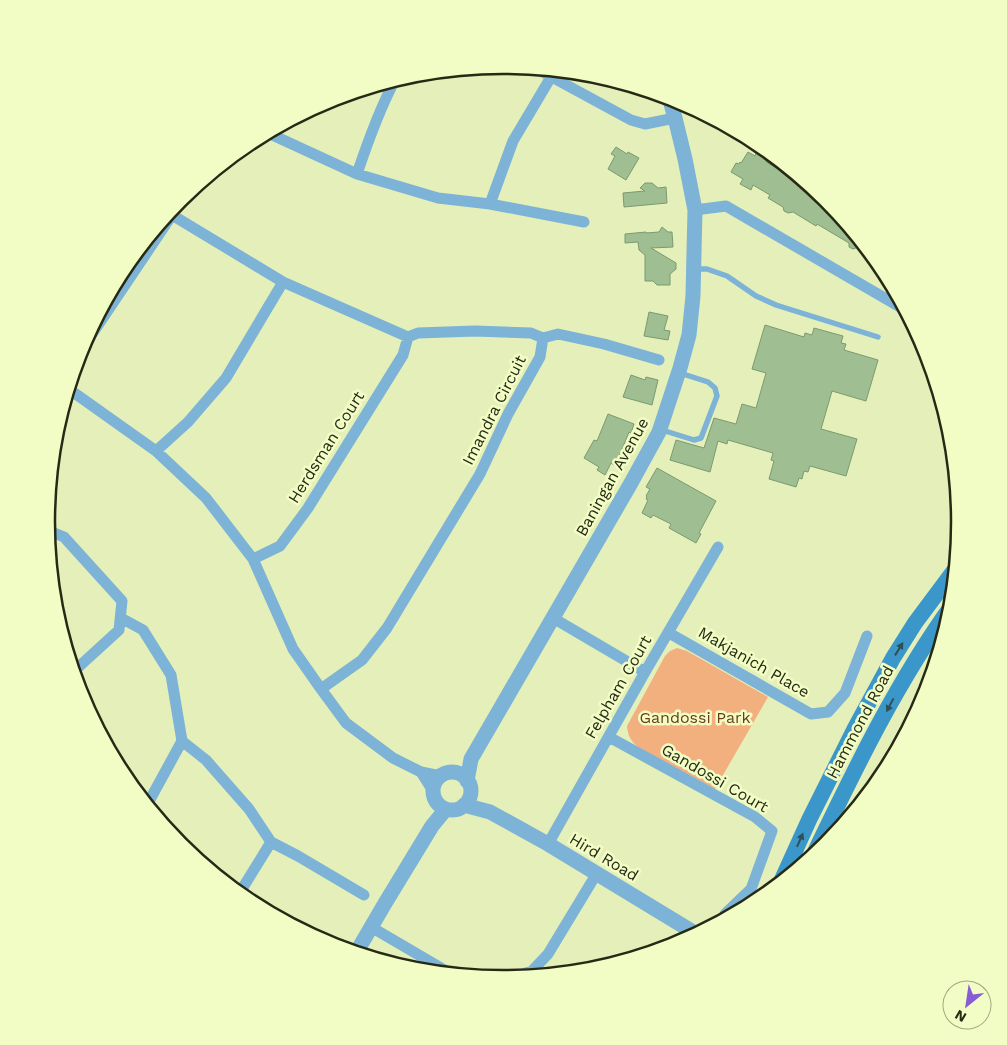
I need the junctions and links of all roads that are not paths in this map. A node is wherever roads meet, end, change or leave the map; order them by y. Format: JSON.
{"nodes":[{"id":1,"x":551,"y":77,"type":"joint"},
{"id":2,"x":391,"y":88,"type":"edge"},
{"id":3,"x":671,"y":107,"type":"edge"},
{"id":4,"x":675,"y":118,"type":"junction"},
{"id":5,"x":275,"y":136,"type":"edge"},
{"id":6,"x":357,"y":174,"type":"junction"},
{"id":7,"x":490,"y":204,"type":"junction"},
{"id":8,"x":695,"y":210,"type":"junction"},
{"id":9,"x":175,"y":217,"type":"edge"},
{"id":10,"x":584,"y":222,"type":"dead end"},
{"id":11,"x":155,"y":241,"type":"edge"},
{"id":12,"x":694,"y":269,"type":"junction"},
{"id":13,"x":283,"y":282,"type":"junction"},
{"id":14,"x":895,"y":304,"type":"edge"},
{"id":15,"x":110,"y":307,"type":"edge"},
{"id":16,"x":408,"y":337,"type":"junction"},
{"id":17,"x":878,"y":337,"type":"dead end"},
{"id":18,"x":544,"y":338,"type":"junction"},
{"id":19,"x":659,"y":360,"type":"dead end"},
{"id":20,"x":678,"y":373,"type":"junction"},
{"id":21,"x":74,"y":393,"type":"edge"},
{"id":22,"x":660,"y":429,"type":"junction"},
{"id":23,"x":156,"y":452,"type":"junction"},
{"id":24,"x":55,"y":533,"type":"edge"},
{"id":25,"x":718,"y":548,"type":"dead end"},
{"id":26,"x":253,"y":559,"type":"junction"},
{"id":27,"x":948,"y":578,"type":"edge"},
{"id":28,"x":922,"y":614,"type":"junction"},
{"id":29,"x":121,"y":618,"type":"junction"},
{"id":30,"x":553,"y":618,"type":"junction"},
{"id":31,"x":940,"y":624,"type":"edge"},
{"id":32,"x":668,"y":633,"type":"junction"},
{"id":33,"x":938,"y":633,"type":"edge"},
{"id":34,"x":867,"y":636,"type":"dead end"},
{"id":35,"x":79,"y":667,"type":"edge"},
{"id":36,"x":645,"y":672,"type":"junction"},
{"id":37,"x":321,"y":689,"type":"junction"},
{"id":38,"x":609,"y":736,"type":"junction"},
{"id":39,"x":182,"y":741,"type":"junction"},
{"id":40,"x":471,"y":759,"type":"junction"},
{"id":41,"x":421,"y":772,"type":"junction"},
{"id":42,"x":447,"y":774,"type":"junction"},
{"id":43,"x":467,"y":793,"type":"junction"},
{"id":44,"x":150,"y":799,"type":"edge"},
{"id":45,"x":439,"y":801,"type":"junction"},
{"id":46,"x":821,"y":840,"type":"edge"},
{"id":47,"x":271,"y":842,"type":"junction"},
{"id":48,"x":548,"y":844,"type":"junction"},
{"id":49,"x":786,"y":871,"type":"edge"},
{"id":50,"x":597,"y":873,"type":"junction"},
{"id":51,"x":243,"y":887,"type":"edge"},
{"id":52,"x":364,"y":895,"type":"dead end"},
{"id":53,"x":728,"y":911,"type":"edge"},
{"id":54,"x":371,"y":926,"type":"junction"},
{"id":55,"x":690,"y":930,"type":"edge"},
{"id":56,"x":359,"y":947,"type":"edge"},
{"id":57,"x":437,"y":966,"type":"edge"},
{"id":58,"x":533,"y":970,"type":"edge"}],
"edges":[{"from":1,"to":4,"type":"street"},
{"from":1,"to":7,"type":"street"},
{"from":2,"to":6,"type":"street"},
{"from":3,"to":4,"type":"street","name":"Baningan Avenue"},
{"from":4,"to":8,"type":"street","name":"Baningan Avenue"},
{"from":5,"to":6,"type":"street"},
{"from":6,"to":7,"type":"street"},
{"from":7,"to":10,"type":"street"},
{"from":8,"to":12,"type":"street","name":"Baningan Avenue"},
{"from":8,"to":14,"type":"street"},
{"from":9,"to":13,"type":"street"},
{"from":11,"to":15,"type":"street"},
{"from":12,"to":17,"type":"lane"},
{"from":12,"to":20,"type":"street","name":"Baningan Avenue"},
{"from":13,"to":16,"type":"street"},
{"from":13,"to":23,"type":"street"},
{"from":16,"to":18,"type":"street","name":"Imandra Circuit"},
{"from":16,"to":26,"type":"street","name":"Herdsman Court"},
{"from":18,"to":19,"type":"street"},
{"from":18,"to":37,"type":"street","name":"Imandra Circuit"},
{"from":20,"to":22,"type":"street","name":"Baningan Avenue"},
{"from":20,"to":22,"type":"lane"},
{"from":21,"to":23,"type":"street"},
{"from":22,"to":30,"type":"street","name":"Baningan Avenue"},
{"from":23,"to":26,"type":"street"},
{"from":24,"to":29,"type":"street"},
{"from":25,"to":32,"type":"street","name":"Felpham Court"},
{"from":26,"to":37,"type":"street"},
{"from":27,"to":28,"type":"main road","name":"Hammond Road"},
{"from":28,"to":31,"type":"street"},
{"from":49,"to":28,"type":"main road","name":"Hammond Road","one_way":true},
{"from":29,"to":35,"type":"street"},
{"from":29,"to":39,"type":"street"},
{"from":30,"to":36,"type":"street"},
{"from":30,"to":40,"type":"street","name":"Baningan Avenue"},
{"from":32,"to":34,"type":"street","name":"Makjanich Place"},
{"from":32,"to":36,"type":"street","name":"Felpham Court"},
{"from":33,"to":46,"type":"main road","name":"Hammond Road","one_way":true},
{"from":36,"to":38,"type":"street","name":"Felpham Court"},
{"from":37,"to":41,"type":"street"},
{"from":38,"to":48,"type":"street","name":"Felpham Court"},
{"from":38,"to":53,"type":"street","name":"Gandossi Court"},
{"from":39,"to":44,"type":"street"},
{"from":39,"to":47,"type":"street"},
{"from":40,"to":42,"type":"street","name":"Baningan Avenue"},
{"from":40,"to":43,"type":"street","name":"Baningan Avenue"},
{"from":41,"to":42,"type":"street"},
{"from":41,"to":45,"type":"street"},
{"from":42,"to":43,"type":"street"},
{"from":42,"to":45,"type":"street"},
{"from":43,"to":45,"type":"street"},
{"from":43,"to":48,"type":"street","name":"Hird Road"},
{"from":45,"to":54,"type":"street"},
{"from":47,"to":51,"type":"street"},
{"from":47,"to":52,"type":"street"},
{"from":48,"to":50,"type":"street","name":"Hird Road"},
{"from":50,"to":55,"type":"street","name":"Hird Road"},
{"from":50,"to":58,"type":"street"},
{"from":54,"to":56,"type":"street"},
{"from":54,"to":57,"type":"street"}]}
